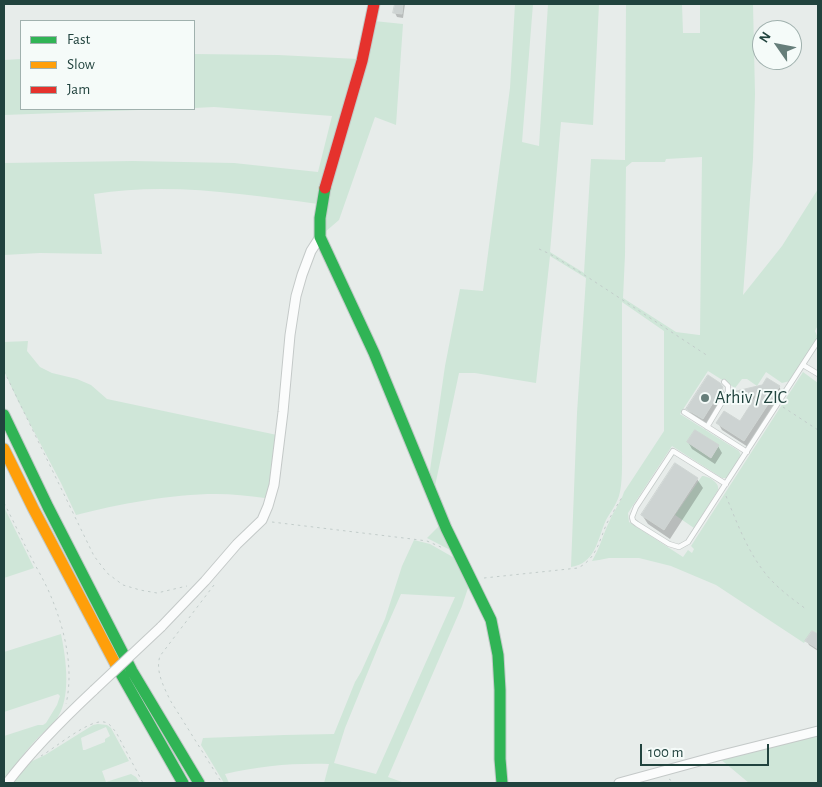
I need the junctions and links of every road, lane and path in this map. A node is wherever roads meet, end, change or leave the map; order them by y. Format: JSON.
{"nodes":[{"id":1,"x":374,"y":4,"type":"edge"},
{"id":2,"x":320,"y":237,"type":"junction"},
{"id":3,"x":539,"y":249,"type":"dead end"},
{"id":4,"x":818,"y":341,"type":"edge"},
{"id":5,"x":708,"y":356,"type":"dead end"},
{"id":6,"x":803,"y":364,"type":"junction"},
{"id":7,"x":4,"y":371,"type":"edge"},
{"id":8,"x":818,"y":374,"type":"edge"},
{"id":9,"x":724,"y":382,"type":"dead end"},
{"id":10,"x":778,"y":404,"type":"junction"},
{"id":11,"x":684,"y":412,"type":"dead end"},
{"id":12,"x":4,"y":414,"type":"edge"},
{"id":13,"x":706,"y":427,"type":"junction"},
{"id":14,"x":818,"y":430,"type":"edge"},
{"id":15,"x":4,"y":449,"type":"edge"},
{"id":16,"x":747,"y":452,"type":"junction"},
{"id":17,"x":724,"y":487,"type":"junction"},
{"id":18,"x":623,"y":496,"type":"dead end"},
{"id":19,"x":4,"y":503,"type":"edge"},
{"id":20,"x":262,"y":520,"type":"junction"},
{"id":21,"x":445,"y":549,"type":"dead end"},
{"id":22,"x":218,"y":580,"type":"dead end"},
{"id":23,"x":205,"y":581,"type":"junction"},
{"id":24,"x":473,"y":581,"type":"junction"},
{"id":25,"x":806,"y":609,"type":"dead end"},
{"id":26,"x":65,"y":717,"type":"junction"},
{"id":27,"x":818,"y":731,"type":"edge"},
{"id":28,"x":26,"y":759,"type":"junction"},
{"id":29,"x":7,"y":783,"type":"edge"},
{"id":30,"x":143,"y":783,"type":"edge"},
{"id":31,"x":183,"y":783,"type":"edge"},
{"id":32,"x":199,"y":783,"type":"edge"},
{"id":33,"x":222,"y":783,"type":"edge"},
{"id":34,"x":502,"y":783,"type":"edge"},
{"id":35,"x":619,"y":783,"type":"edge"}],
"edges":[{"from":1,"to":2,"type":"main road"},
{"from":2,"to":20,"type":"street"},
{"from":2,"to":24,"type":"main road"},
{"from":3,"to":5,"type":"path"},
{"from":4,"to":6,"type":"lane"},
{"from":6,"to":8,"type":"lane"},
{"from":6,"to":10,"type":"lane"},
{"from":7,"to":23,"type":"path"},
{"from":9,"to":13,"type":"lane"},
{"from":10,"to":14,"type":"path"},
{"from":10,"to":16,"type":"lane"},
{"from":11,"to":13,"type":"lane"},
{"from":12,"to":32,"type":"main road"},
{"from":13,"to":16,"type":"lane"},
{"from":15,"to":31,"type":"main road"},
{"from":16,"to":17,"type":"lane"},
{"from":17,"to":17,"type":"lane"},
{"from":17,"to":25,"type":"path"},
{"from":18,"to":24,"type":"path"},
{"from":19,"to":26,"type":"path"},
{"from":20,"to":21,"type":"path"},
{"from":20,"to":23,"type":"street"},
{"from":22,"to":33,"type":"path"},
{"from":23,"to":26,"type":"street","bridge":true},
{"from":24,"to":34,"type":"main road"},
{"from":26,"to":28,"type":"street"},
{"from":27,"to":35,"type":"street"},
{"from":28,"to":29,"type":"street"},
{"from":28,"to":30,"type":"path"}]}
